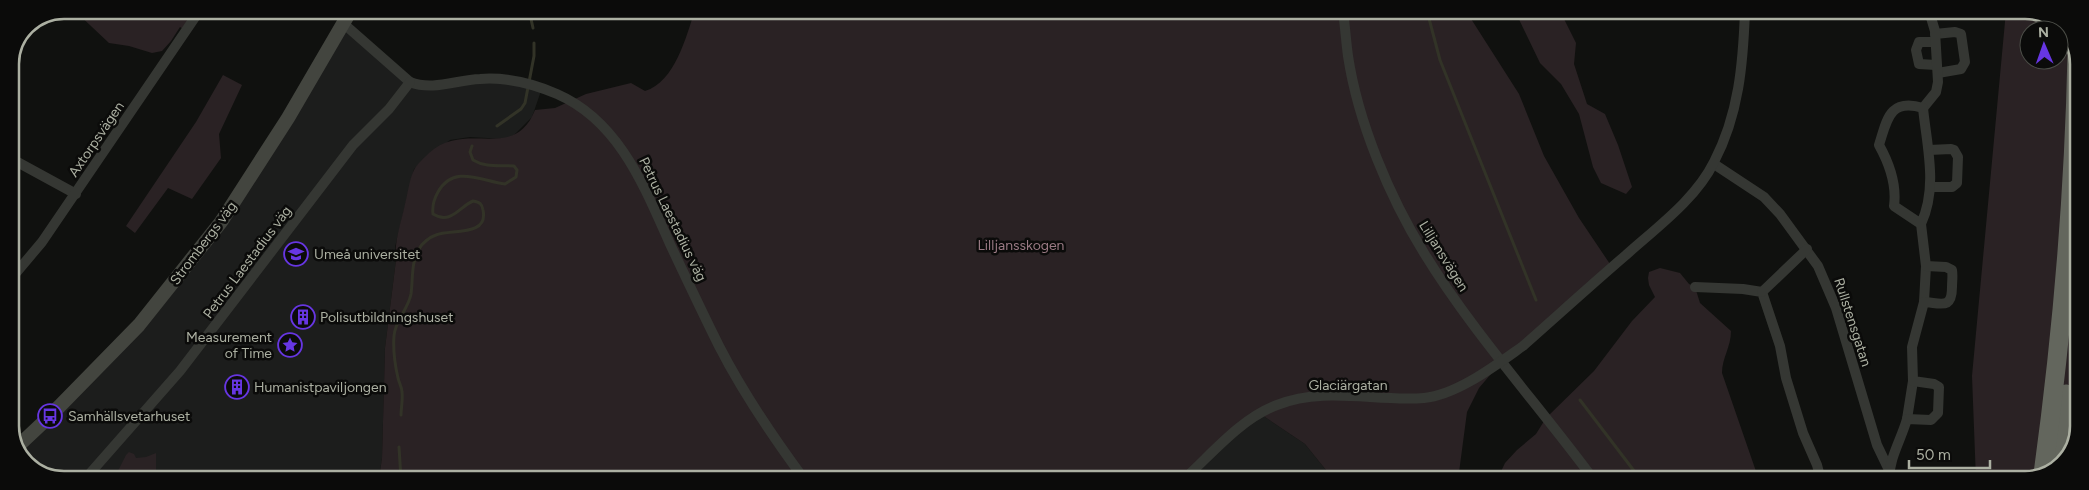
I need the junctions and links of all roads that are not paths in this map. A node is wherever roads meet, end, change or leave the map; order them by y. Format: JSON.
{"nodes":[{"id":1,"x":194,"y":19,"type":"edge"},
{"id":2,"x":346,"y":19,"type":"edge"},
{"id":3,"x":1344,"y":19,"type":"edge"},
{"id":4,"x":1745,"y":19,"type":"edge"},
{"id":5,"x":1931,"y":19,"type":"edge"},
{"id":6,"x":344,"y":24,"type":"junction"},
{"id":7,"x":1935,"y":38,"type":"junction"},
{"id":8,"x":1937,"y":69,"type":"junction"},
{"id":9,"x":410,"y":82,"type":"junction"},
{"id":10,"x":1923,"y":108,"type":"junction"},
{"id":11,"x":1929,"y":150,"type":"junction"},
{"id":12,"x":19,"y":163,"type":"edge"},
{"id":13,"x":1714,"y":164,"type":"junction"},
{"id":14,"x":1931,"y":187,"type":"junction"},
{"id":15,"x":76,"y":194,"type":"junction"},
{"id":16,"x":2070,"y":209,"type":"edge"},
{"id":17,"x":1921,"y":224,"type":"junction"},
{"id":18,"x":1807,"y":249,"type":"junction"},
{"id":19,"x":1926,"y":266,"type":"junction"},
{"id":20,"x":19,"y":269,"type":"edge"},
{"id":21,"x":1695,"y":287,"type":"dead end"},
{"id":22,"x":1762,"y":292,"type":"junction"},
{"id":23,"x":1924,"y":302,"type":"junction"},
{"id":24,"x":2070,"y":358,"type":"edge"},
{"id":25,"x":1502,"y":361,"type":"junction"},
{"id":26,"x":1913,"y":381,"type":"junction"},
{"id":27,"x":1906,"y":419,"type":"junction"},
{"id":28,"x":22,"y":442,"type":"edge"},
{"id":29,"x":2058,"y":457,"type":"edge"},
{"id":30,"x":2043,"y":468,"type":"edge"},
{"id":31,"x":92,"y":471,"type":"edge"},
{"id":32,"x":798,"y":471,"type":"edge"},
{"id":33,"x":1193,"y":471,"type":"edge"},
{"id":34,"x":1587,"y":471,"type":"edge"},
{"id":35,"x":1819,"y":471,"type":"edge"},
{"id":36,"x":1887,"y":471,"type":"edge"},
{"id":37,"x":1890,"y":471,"type":"edge"}],
"edges":[{"from":1,"to":15,"type":"street","name":"Axtorpsvägen"},
{"from":2,"to":6,"type":"street","name":"Strombergs väg"},
{"from":3,"to":25,"type":"street","name":"Lilljansvägen"},
{"from":4,"to":13,"type":"street"},
{"from":5,"to":7,"type":"street"},
{"from":6,"to":9,"type":"street"},
{"from":6,"to":28,"type":"street","name":"Strombergs väg"},
{"from":7,"to":8,"type":"street"},
{"from":7,"to":8,"type":"street"},
{"from":7,"to":8,"type":"street"},
{"from":8,"to":10,"type":"street"},
{"from":9,"to":31,"type":"street","name":"Petrus Laestadius väg"},
{"from":9,"to":32,"type":"street","name":"Petrus Laestadius väg"},
{"from":10,"to":11,"type":"street"},
{"from":10,"to":17,"type":"street"},
{"from":11,"to":14,"type":"street"},
{"from":11,"to":14,"type":"street"},
{"from":12,"to":15,"type":"street"},
{"from":13,"to":18,"type":"street","name":"Rullstensgatan"},
{"from":13,"to":25,"type":"street"},
{"from":14,"to":17,"type":"street"},
{"from":15,"to":20,"type":"street","name":"Axtorpsvägen"},
{"from":16,"to":30,"type":"highway"},
{"from":17,"to":19,"type":"street"},
{"from":18,"to":22,"type":"street"},
{"from":18,"to":36,"type":"street","name":"Rullstensgatan"},
{"from":19,"to":23,"type":"street"},
{"from":19,"to":23,"type":"street"},
{"from":21,"to":22,"type":"street"},
{"from":22,"to":35,"type":"street"},
{"from":23,"to":26,"type":"street"},
{"from":24,"to":29,"type":"highway"},
{"from":25,"to":33,"type":"street","name":"Glaciärgatan"},
{"from":25,"to":34,"type":"street","name":"Lilljansvägen"},
{"from":26,"to":27,"type":"street"},
{"from":26,"to":27,"type":"street"},
{"from":27,"to":37,"type":"street"}]}
